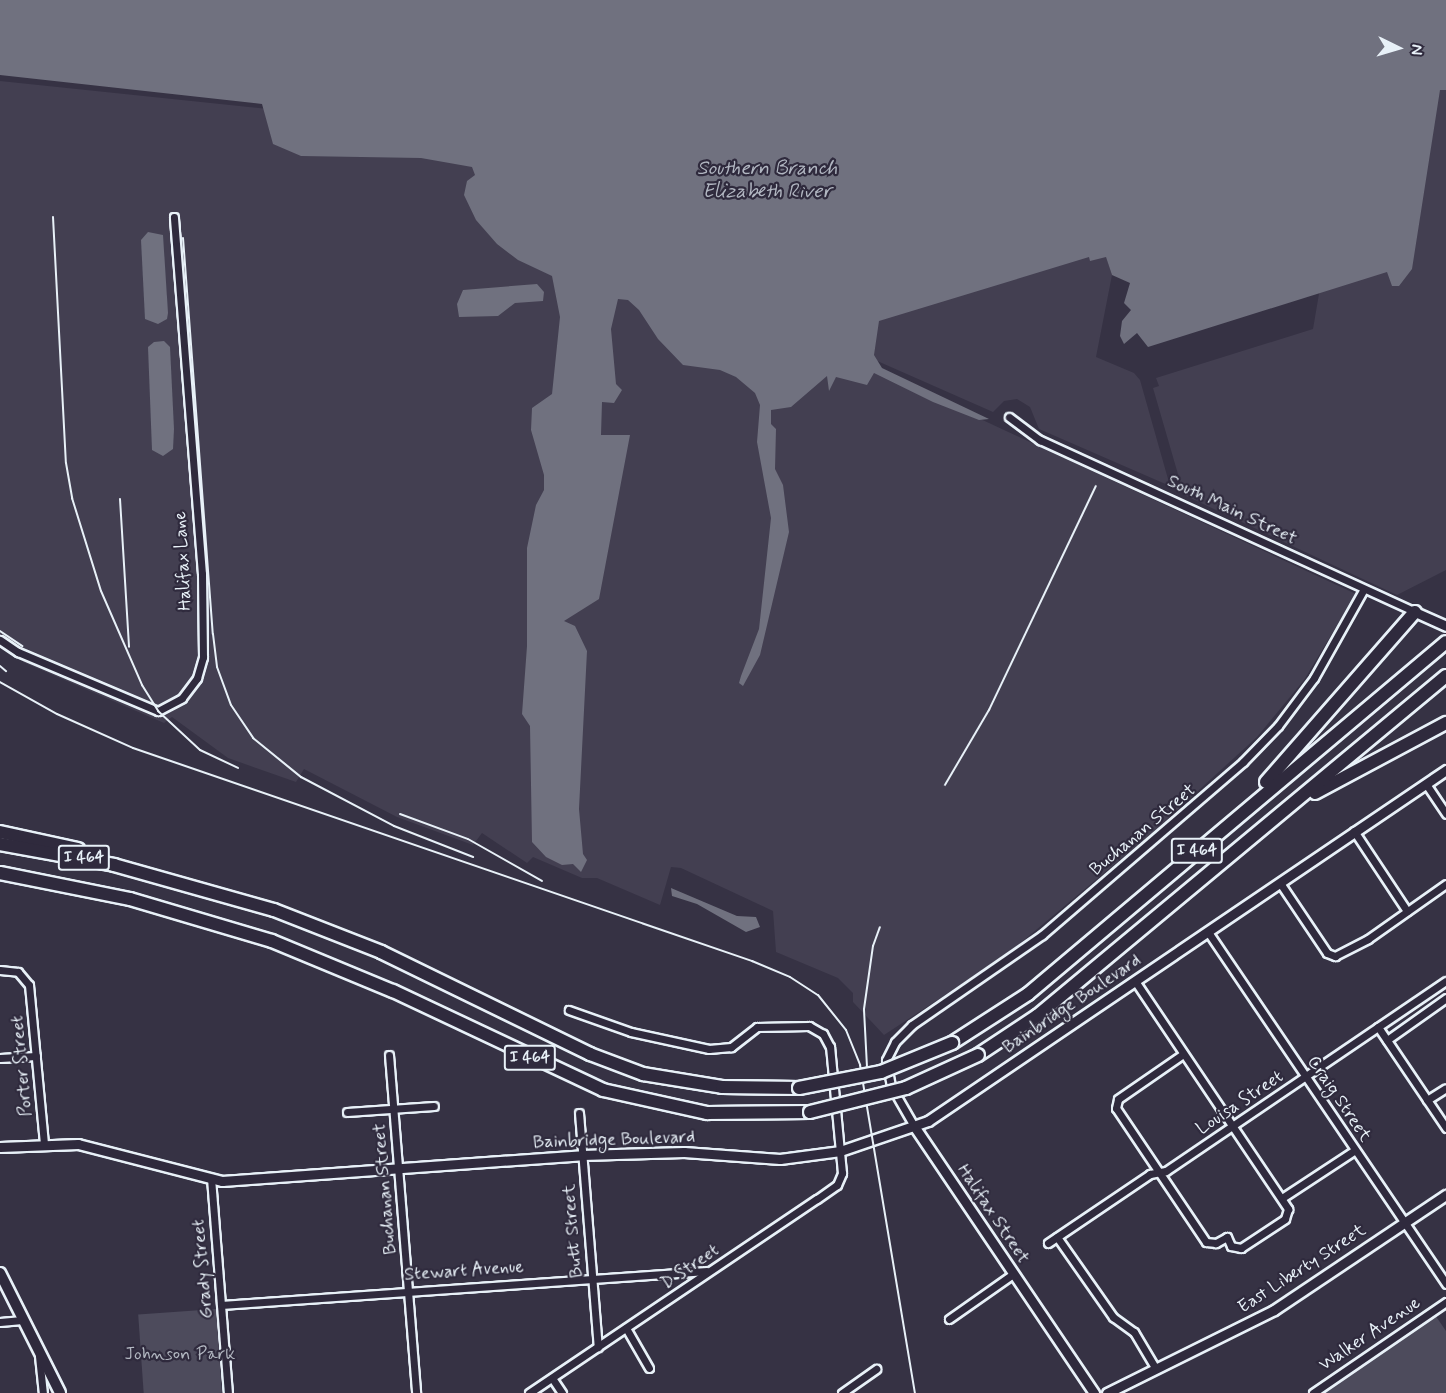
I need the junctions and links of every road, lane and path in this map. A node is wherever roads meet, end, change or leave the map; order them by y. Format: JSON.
{"nodes":[{"id":1,"x":174,"y":217,"type":"dead end"},
{"id":2,"x":1009,"y":417,"type":"dead end"},
{"id":3,"x":1364,"y":589,"type":"junction"},
{"id":4,"x":1415,"y":612,"type":"junction"},
{"id":5,"x":1446,"y":626,"type":"edge"},
{"id":6,"x":0,"y":640,"type":"edge"},
{"id":7,"x":1446,"y":642,"type":"edge"},
{"id":8,"x":1446,"y":676,"type":"edge"},
{"id":9,"x":1446,"y":723,"type":"edge"},
{"id":10,"x":1446,"y":770,"type":"edge"},
{"id":11,"x":1426,"y":784,"type":"junction"},
{"id":12,"x":1446,"y":814,"type":"edge"},
{"id":13,"x":1264,"y":826,"type":"junction"},
{"id":14,"x":1354,"y":831,"type":"junction"},
{"id":15,"x":0,"y":832,"type":"edge"},
{"id":16,"x":0,"y":844,"type":"edge"},
{"id":17,"x":1193,"y":854,"type":"junction"},
{"id":18,"x":0,"y":873,"type":"edge"},
{"id":19,"x":168,"y":878,"type":"junction"},
{"id":20,"x":0,"y":880,"type":"edge"},
{"id":21,"x":1280,"y":883,"type":"junction"},
{"id":22,"x":1446,"y":884,"type":"edge"},
{"id":23,"x":67,"y":885,"type":"junction"},
{"id":24,"x":1407,"y":911,"type":"junction"},
{"id":25,"x":1208,"y":932,"type":"junction"},
{"id":26,"x":0,"y":970,"type":"edge"},
{"id":27,"x":1135,"y":981,"type":"junction"},
{"id":28,"x":1446,"y":981,"type":"edge"},
{"id":29,"x":1446,"y":998,"type":"edge"},
{"id":30,"x":569,"y":1010,"type":"dead end"},
{"id":31,"x":1378,"y":1027,"type":"junction"},
{"id":32,"x":1387,"y":1040,"type":"junction"},
{"id":33,"x":892,"y":1047,"type":"joint"},
{"id":34,"x":1183,"y":1054,"type":"junction"},
{"id":35,"x":389,"y":1055,"type":"dead end"},
{"id":36,"x":36,"y":1056,"type":"junction"},
{"id":37,"x":0,"y":1058,"type":"edge"},
{"id":38,"x":1306,"y":1077,"type":"junction"},
{"id":39,"x":1446,"y":1088,"type":"edge"},
{"id":40,"x":1427,"y":1100,"type":"junction"},
{"id":41,"x":434,"y":1106,"type":"dead end"},
{"id":42,"x":394,"y":1109,"type":"junction"},
{"id":43,"x":347,"y":1112,"type":"dead end"},
{"id":44,"x":579,"y":1113,"type":"dead end"},
{"id":45,"x":914,"y":1126,"type":"junction"},
{"id":46,"x":1233,"y":1126,"type":"junction"},
{"id":47,"x":1446,"y":1128,"type":"edge"},
{"id":48,"x":44,"y":1144,"type":"junction"},
{"id":49,"x":0,"y":1148,"type":"edge"},
{"id":50,"x":1355,"y":1150,"type":"junction"},
{"id":51,"x":840,"y":1151,"type":"junction"},
{"id":52,"x":582,"y":1155,"type":"junction"},
{"id":53,"x":399,"y":1170,"type":"junction"},
{"id":54,"x":1158,"y":1173,"type":"junction"},
{"id":55,"x":211,"y":1178,"type":"junction"},
{"id":56,"x":1446,"y":1195,"type":"edge"},
{"id":57,"x":1282,"y":1198,"type":"junction"},
{"id":58,"x":1405,"y":1222,"type":"junction"},
{"id":59,"x":1057,"y":1237,"type":"junction"},
{"id":60,"x":1048,"y":1243,"type":"dead end"},
{"id":61,"x":710,"y":1271,"type":"junction"},
{"id":62,"x":1013,"y":1274,"type":"junction"},
{"id":63,"x":1,"y":1276,"type":"edge"},
{"id":64,"x":592,"y":1276,"type":"junction"},
{"id":65,"x":1446,"y":1284,"type":"edge"},
{"id":66,"x":408,"y":1290,"type":"junction"},
{"id":67,"x":1446,"y":1302,"type":"edge"},
{"id":68,"x":221,"y":1305,"type":"junction"},
{"id":69,"x":949,"y":1319,"type":"dead end"},
{"id":70,"x":22,"y":1320,"type":"junction"},
{"id":71,"x":0,"y":1322,"type":"edge"},
{"id":72,"x":626,"y":1328,"type":"junction"},
{"id":73,"x":597,"y":1347,"type":"junction"},
{"id":74,"x":38,"y":1351,"type":"junction"},
{"id":75,"x":649,"y":1368,"type":"dead end"},
{"id":76,"x":876,"y":1369,"type":"dead end"},
{"id":77,"x":1156,"y":1369,"type":"junction"},
{"id":78,"x":552,"y":1378,"type":"junction"},
{"id":79,"x":43,"y":1393,"type":"edge"},
{"id":80,"x":60,"y":1393,"type":"edge"},
{"id":81,"x":228,"y":1393,"type":"edge"},
{"id":82,"x":416,"y":1393,"type":"edge"},
{"id":83,"x":529,"y":1393,"type":"edge"},
{"id":84,"x":562,"y":1393,"type":"edge"},
{"id":85,"x":842,"y":1393,"type":"edge"},
{"id":86,"x":1094,"y":1393,"type":"edge"},
{"id":87,"x":1107,"y":1393,"type":"edge"},
{"id":88,"x":1313,"y":1393,"type":"edge"}],
"edges":[{"from":1,"to":6,"type":"street","name":"Halifax Lane"},
{"from":2,"to":3,"type":"street","name":"South Main Street"},
{"from":3,"to":4,"type":"street","name":"South Main Street"},
{"from":3,"to":33,"type":"street","name":"Buchanan Street"},
{"from":4,"to":5,"type":"street","name":"South Main Street"},
{"from":4,"to":17,"type":"highway"},
{"from":7,"to":17,"type":"highway","number":"I 464"},
{"from":8,"to":13,"type":"highway","number":"I 464"},
{"from":9,"to":13,"type":"highway"},
{"from":10,"to":11,"type":"street","name":"Bainbridge Boulevard"},
{"from":11,"to":12,"type":"street"},
{"from":11,"to":14,"type":"street","name":"Bainbridge Boulevard"},
{"from":13,"to":23,"type":"highway","number":"I 464","bridge":true},
{"from":14,"to":21,"type":"street","name":"Bainbridge Boulevard"},
{"from":14,"to":24,"type":"street"},
{"from":15,"to":19,"type":"highway"},
{"from":16,"to":19,"type":"highway","number":"I 464"},
{"from":17,"to":19,"type":"highway","number":"I 464","bridge":true},
{"from":18,"to":23,"type":"highway","number":"I 464"},
{"from":20,"to":23,"type":"highway"},
{"from":21,"to":24,"type":"street"},
{"from":21,"to":25,"type":"street","name":"Bainbridge Boulevard"},
{"from":22,"to":24,"type":"street"},
{"from":25,"to":27,"type":"street","name":"Bainbridge Boulevard"},
{"from":25,"to":38,"type":"street","name":"Craig Street"},
{"from":26,"to":36,"type":"street","name":"Porter Street"},
{"from":27,"to":34,"type":"street"},
{"from":27,"to":45,"type":"street","name":"Bainbridge Boulevard"},
{"from":28,"to":31,"type":"street","name":"Louisa Street"},
{"from":29,"to":32,"type":"street"},
{"from":30,"to":51,"type":"street"},
{"from":31,"to":32,"type":"street"},
{"from":31,"to":38,"type":"street","name":"Louisa Street"},
{"from":32,"to":40,"type":"street"},
{"from":33,"to":45,"type":"street","name":"Halifax Street"},
{"from":34,"to":46,"type":"street"},
{"from":34,"to":54,"type":"street"},
{"from":35,"to":42,"type":"street","name":"Buchanan Street"},
{"from":36,"to":37,"type":"street"},
{"from":36,"to":48,"type":"street","name":"Porter Street"},
{"from":38,"to":46,"type":"street","name":"Louisa Street"},
{"from":38,"to":50,"type":"street","name":"Craig Street"},
{"from":39,"to":40,"type":"street"},
{"from":40,"to":47,"type":"street"},
{"from":41,"to":42,"type":"street"},
{"from":42,"to":43,"type":"street"},
{"from":42,"to":53,"type":"street","name":"Buchanan Street"},
{"from":44,"to":52,"type":"street","name":"Butt Street"},
{"from":45,"to":51,"type":"street","name":"Bainbridge Boulevard"},
{"from":45,"to":62,"type":"street","name":"Halifax Street"},
{"from":46,"to":54,"type":"street","name":"Louisa Street"},
{"from":46,"to":57,"type":"street"},
{"from":48,"to":49,"type":"street","name":"Bainbridge Boulevard"},
{"from":48,"to":55,"type":"street","name":"Bainbridge Boulevard"},
{"from":50,"to":57,"type":"street"},
{"from":50,"to":58,"type":"street","name":"Craig Street"},
{"from":51,"to":52,"type":"street","name":"Bainbridge Boulevard"},
{"from":51,"to":61,"type":"street","name":"D Street"},
{"from":52,"to":53,"type":"street","name":"Bainbridge Boulevard"},
{"from":52,"to":64,"type":"street","name":"Butt Street"},
{"from":53,"to":55,"type":"street","name":"Bainbridge Boulevard"},
{"from":53,"to":66,"type":"street","name":"Buchanan Street"},
{"from":54,"to":57,"type":"street"},
{"from":54,"to":59,"type":"street","name":"Louisa Street"},
{"from":55,"to":68,"type":"street","name":"Grady Street"},
{"from":56,"to":58,"type":"street","name":"East Liberty Street"},
{"from":58,"to":65,"type":"street","name":"Craig Street"},
{"from":58,"to":77,"type":"street","name":"East Liberty Street"},
{"from":59,"to":60,"type":"street","name":"Louisa Street"},
{"from":59,"to":77,"type":"street"},
{"from":61,"to":64,"type":"street","name":"Stewart Avenue"},
{"from":61,"to":72,"type":"street","name":"D Street"},
{"from":62,"to":69,"type":"street"},
{"from":62,"to":86,"type":"street","name":"Halifax Street"},
{"from":63,"to":70,"type":"main road"},
{"from":64,"to":66,"type":"street","name":"Stewart Avenue"},
{"from":64,"to":73,"type":"street","name":"Butt Street"},
{"from":66,"to":68,"type":"street","name":"Stewart Avenue"},
{"from":66,"to":82,"type":"street","name":"Buchanan Street"},
{"from":67,"to":88,"type":"street","name":"Walker Avenue"},
{"from":68,"to":81,"type":"street","name":"Grady Street"},
{"from":70,"to":71,"type":"street"},
{"from":70,"to":74,"type":"main road"},
{"from":72,"to":73,"type":"street","name":"D Street"},
{"from":72,"to":75,"type":"street"},
{"from":73,"to":78,"type":"street","name":"D Street"},
{"from":74,"to":79,"type":"street"},
{"from":74,"to":80,"type":"main road"},
{"from":76,"to":85,"type":"street"},
{"from":77,"to":87,"type":"street","name":"East Liberty Street"},
{"from":78,"to":83,"type":"street","name":"D Street"},
{"from":78,"to":84,"type":"street"}]}
